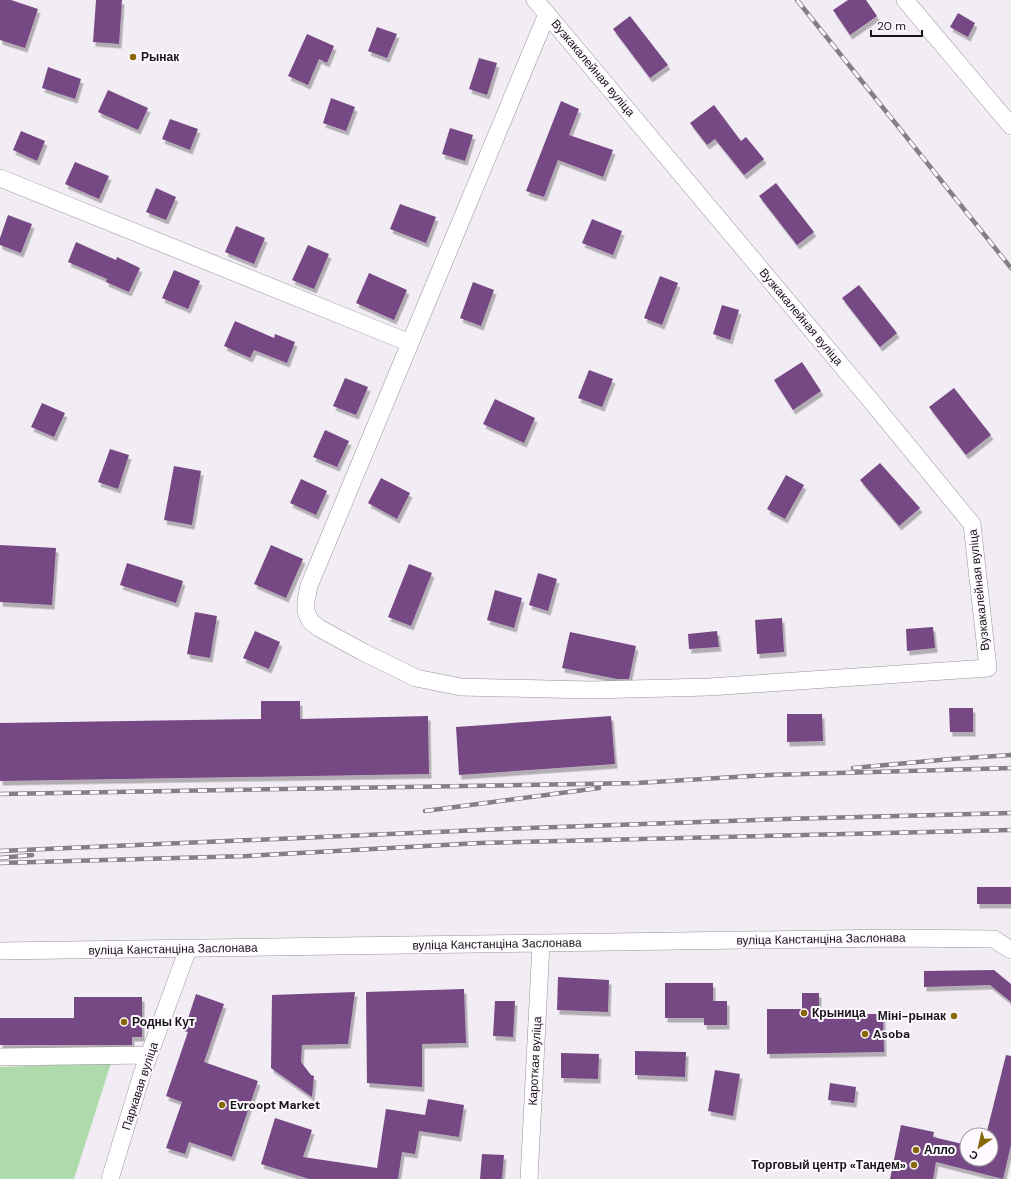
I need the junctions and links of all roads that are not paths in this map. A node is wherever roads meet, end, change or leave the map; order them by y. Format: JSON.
{"nodes":[{"id":1,"x":535,"y":0,"type":"edge"},
{"id":2,"x":905,"y":0,"type":"edge"},
{"id":3,"x":547,"y":14,"type":"junction"},
{"id":4,"x":1011,"y":126,"type":"edge"},
{"id":5,"x":0,"y":178,"type":"edge"},
{"id":6,"x":410,"y":343,"type":"junction"},
{"id":7,"x":541,"y":944,"type":"junction"},
{"id":8,"x":188,"y":949,"type":"junction"},
{"id":9,"x":1011,"y":950,"type":"edge"},
{"id":10,"x":0,"y":951,"type":"edge"},
{"id":11,"x":149,"y":1055,"type":"junction"},
{"id":12,"x":0,"y":1056,"type":"edge"},
{"id":13,"x":110,"y":1179,"type":"edge"},
{"id":14,"x":529,"y":1179,"type":"edge"}],
"edges":[{"from":1,"to":3,"type":"street","name":"Вузкакалейная вуліца"},
{"from":2,"to":4,"type":"street"},
{"from":3,"to":6,"type":"street"},
{"from":3,"to":6,"type":"street","name":"Вузкакалейная вуліца"},
{"from":5,"to":6,"type":"street"},
{"from":7,"to":8,"type":"street","name":"вуліца Канстанціна Заслонава"},
{"from":7,"to":9,"type":"street","name":"вуліца Канстанціна Заслонава"},
{"from":7,"to":14,"type":"street","name":"Кароткая вуліца"},
{"from":8,"to":10,"type":"street","name":"вуліца Канстанціна Заслонава"},
{"from":8,"to":11,"type":"street","name":"Паркавая вуліца"},
{"from":11,"to":12,"type":"street"},
{"from":11,"to":13,"type":"street","name":"Паркавая вуліца"}]}
